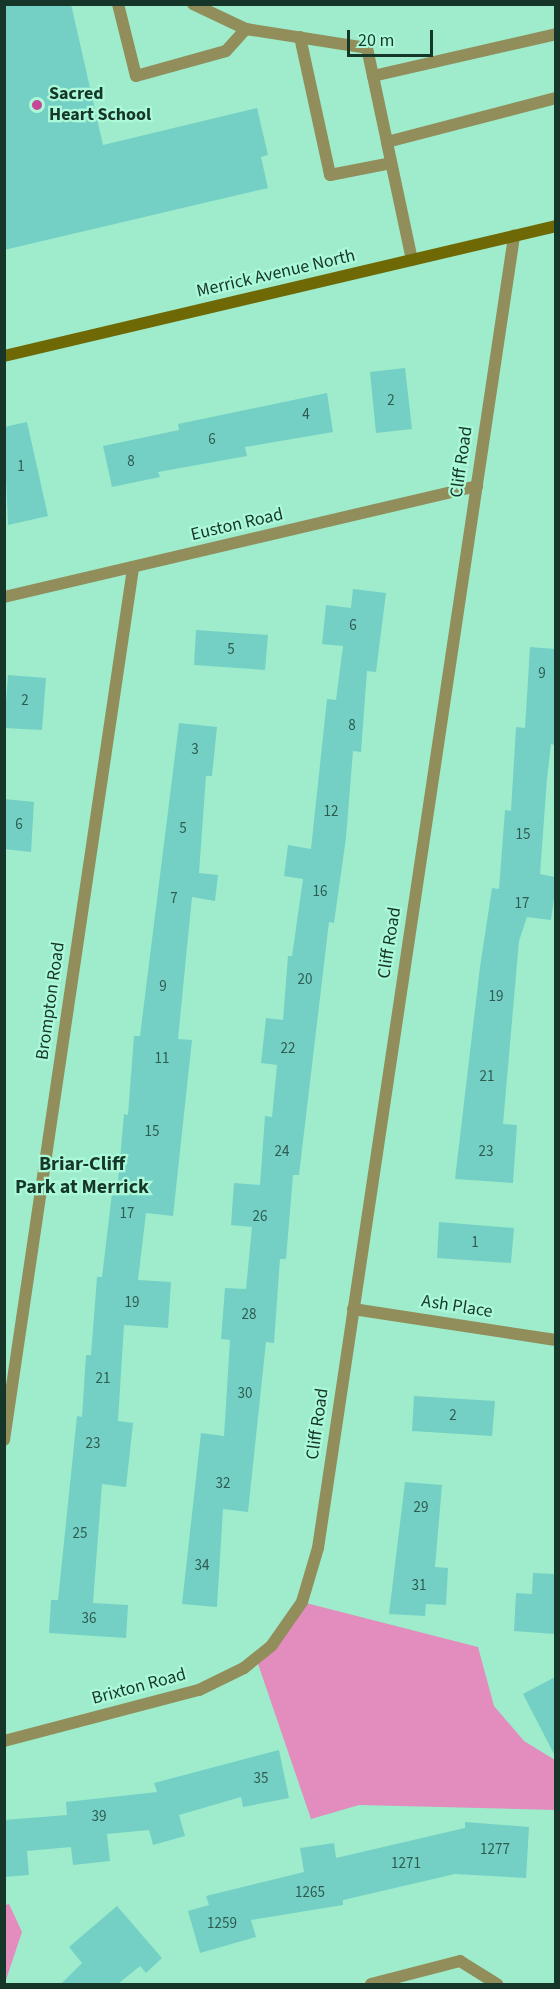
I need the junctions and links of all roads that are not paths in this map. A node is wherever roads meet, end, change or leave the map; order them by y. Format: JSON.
{"nodes":[{"id":1,"x":118,"y":4,"type":"edge"},
{"id":2,"x":194,"y":4,"type":"edge"},
{"id":3,"x":246,"y":29,"type":"junction"},
{"id":4,"x":555,"y":34,"type":"edge"},
{"id":5,"x":300,"y":37,"type":"junction"},
{"id":6,"x":373,"y":76,"type":"junction"},
{"id":7,"x":555,"y":98,"type":"edge"},
{"id":8,"x":387,"y":142,"type":"junction"},
{"id":9,"x":391,"y":163,"type":"junction"},
{"id":10,"x":555,"y":226,"type":"edge"},
{"id":11,"x":513,"y":236,"type":"junction"},
{"id":12,"x":412,"y":260,"type":"junction"},
{"id":13,"x":4,"y":356,"type":"edge"},
{"id":14,"x":477,"y":486,"type":"junction"},
{"id":15,"x":133,"y":568,"type":"junction"},
{"id":16,"x":4,"y":597,"type":"edge"},
{"id":17,"x":353,"y":1309,"type":"junction"},
{"id":18,"x":555,"y":1340,"type":"edge"},
{"id":19,"x":4,"y":1440,"type":"edge"},
{"id":20,"x":272,"y":1645,"type":"joint"},
{"id":21,"x":4,"y":1741,"type":"edge"},
{"id":22,"x":371,"y":1984,"type":"edge"},
{"id":23,"x":497,"y":1984,"type":"edge"}],
"edges":[{"from":1,"to":3,"type":"street"},
{"from":2,"to":3,"type":"street"},
{"from":3,"to":5,"type":"street"},
{"from":4,"to":6,"type":"street"},
{"from":5,"to":6,"type":"street"},
{"from":5,"to":9,"type":"street"},
{"from":6,"to":8,"type":"street"},
{"from":7,"to":8,"type":"street"},
{"from":8,"to":9,"type":"street"},
{"from":9,"to":12,"type":"street"},
{"from":10,"to":11,"type":"main road","name":"Merrick Avenue North"},
{"from":11,"to":12,"type":"main road","name":"Merrick Avenue North"},
{"from":11,"to":14,"type":"street","name":"Cliff Road"},
{"from":12,"to":13,"type":"main road","name":"Merrick Avenue North"},
{"from":14,"to":15,"type":"street","name":"Euston Road"},
{"from":14,"to":17,"type":"street","name":"Cliff Road"},
{"from":15,"to":16,"type":"street","name":"Euston Road"},
{"from":15,"to":19,"type":"street","name":"Brompton Road"},
{"from":17,"to":18,"type":"street","name":"Ash Place"},
{"from":17,"to":20,"type":"street","name":"Cliff Road"},
{"from":20,"to":21,"type":"street","name":"Brixton Road"},
{"from":22,"to":23,"type":"street"}]}
